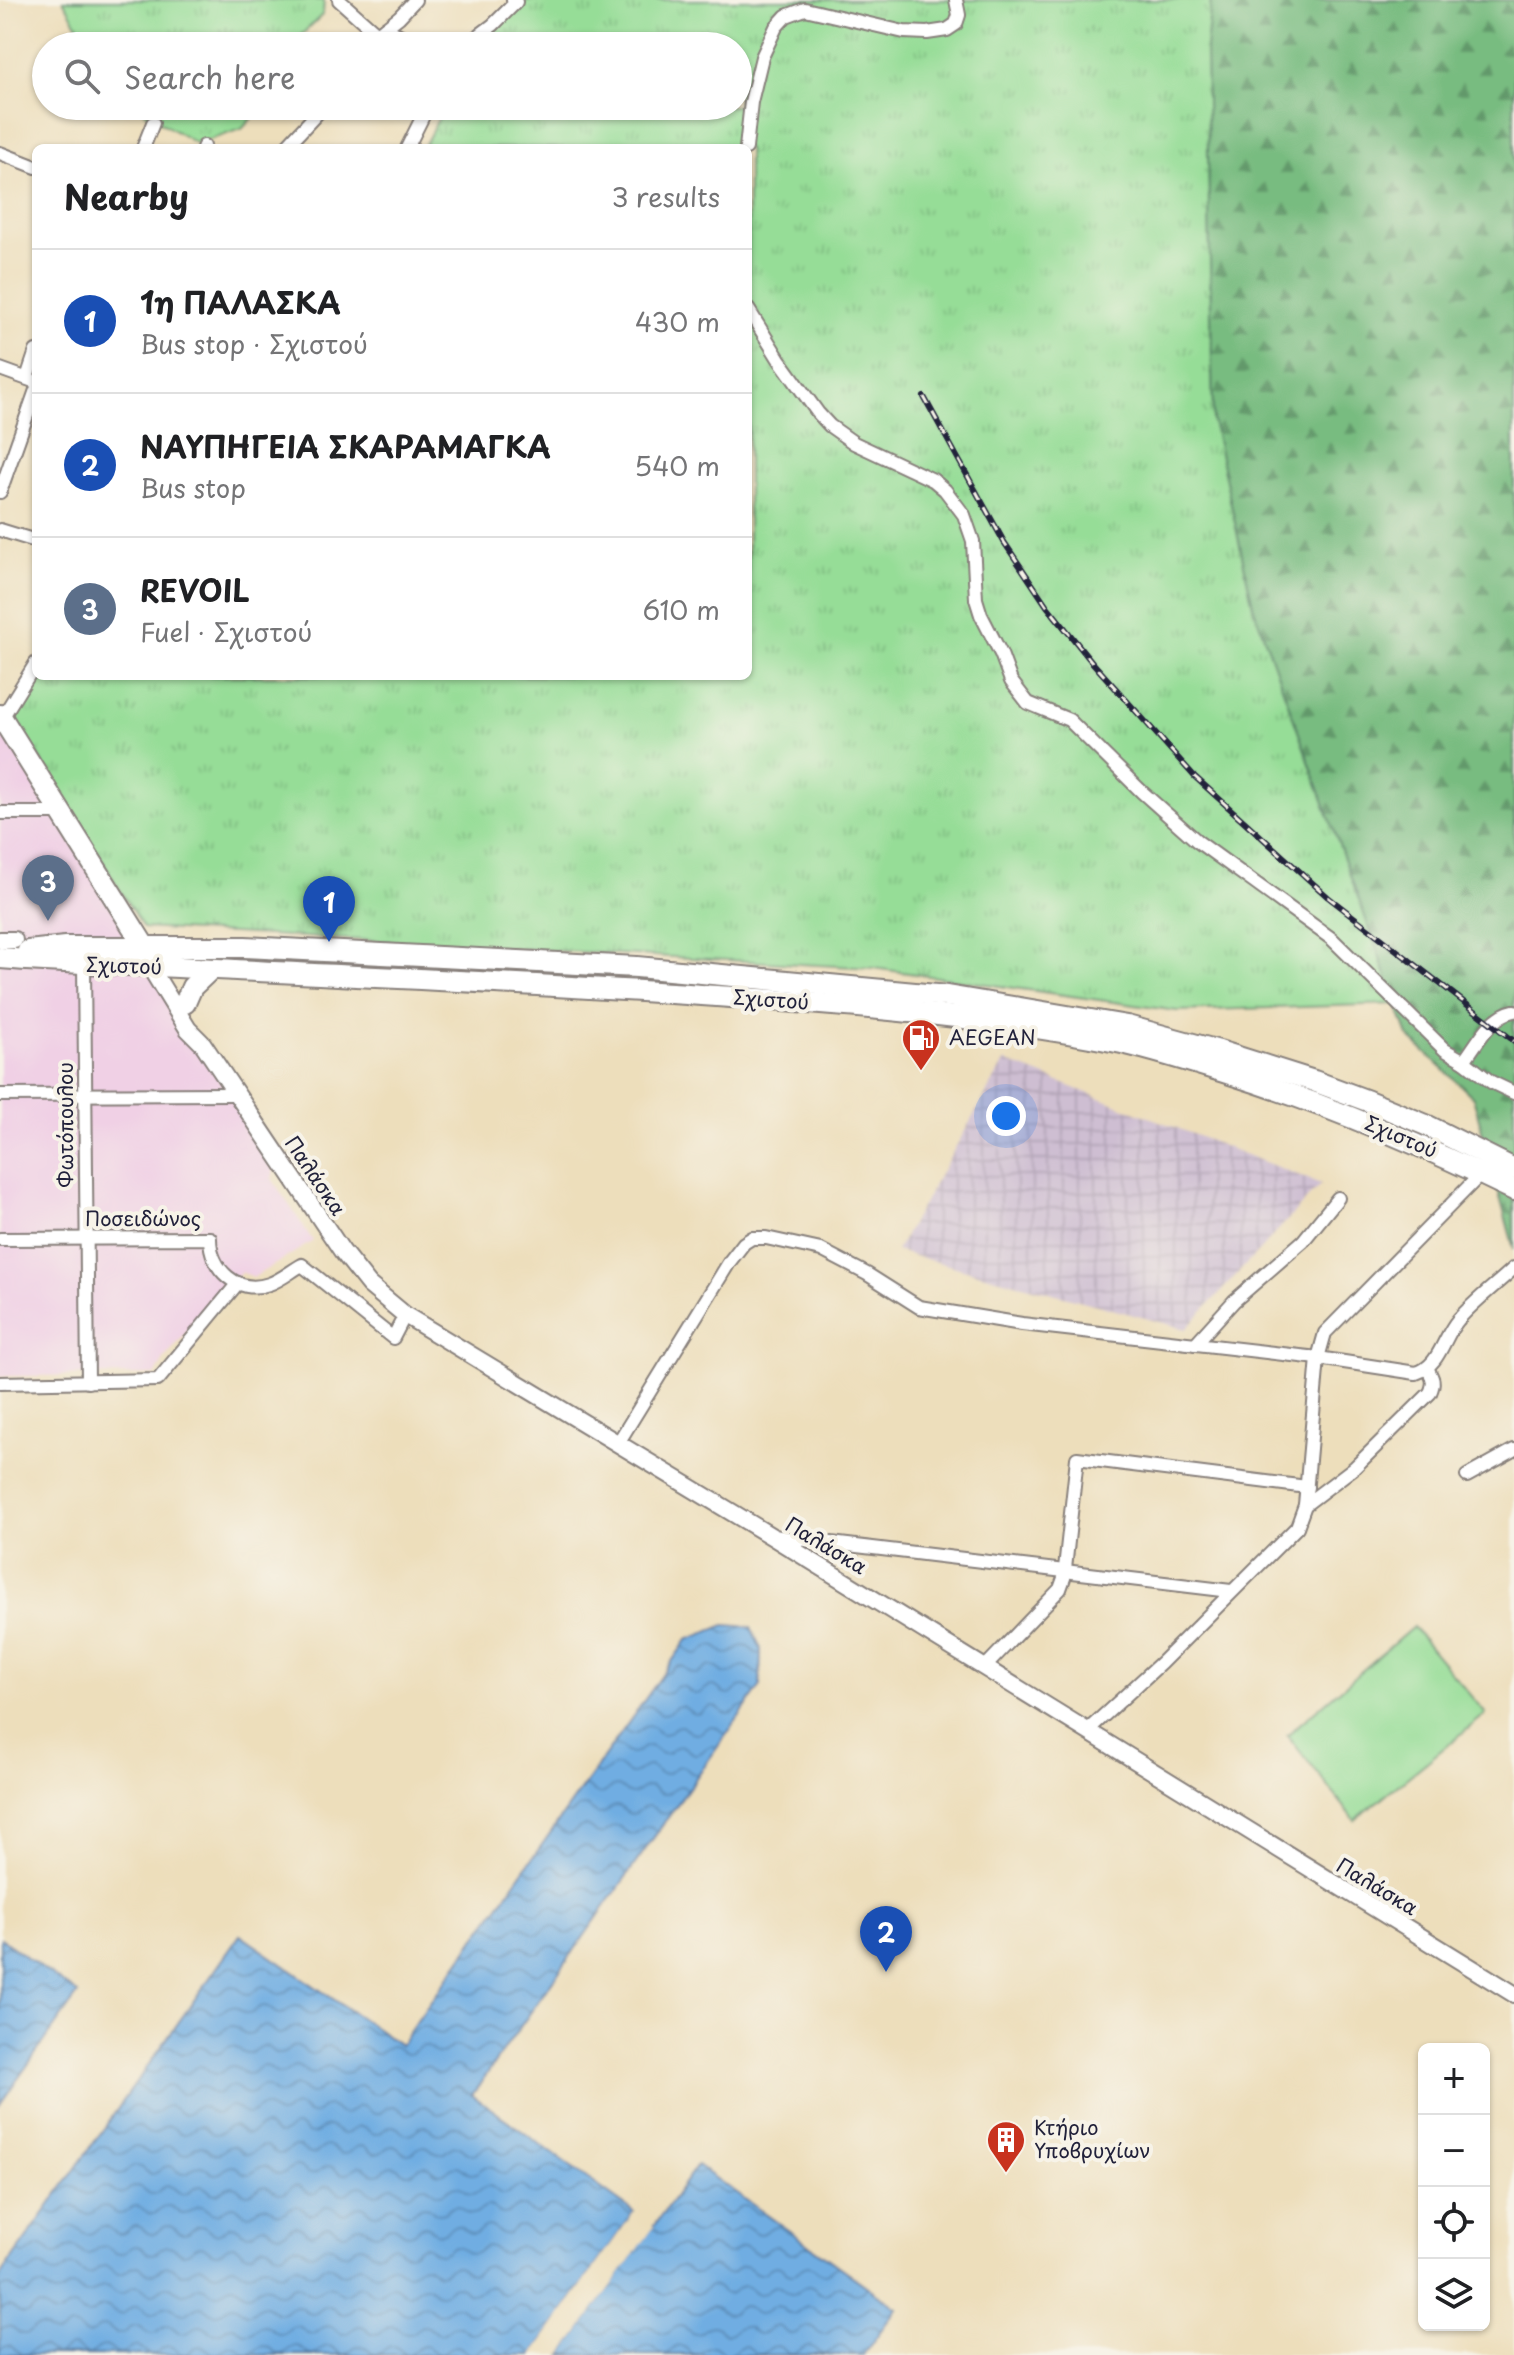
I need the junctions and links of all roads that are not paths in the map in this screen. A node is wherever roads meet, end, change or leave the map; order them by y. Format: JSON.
{"nodes":[{"id":1,"x":339,"y":0,"type":"edge"},
{"id":2,"x":415,"y":0,"type":"edge"},
{"id":3,"x":956,"y":0,"type":"edge"},
{"id":4,"x":514,"y":1,"type":"edge"},
{"id":5,"x":381,"y":30,"type":"junction"},
{"id":6,"x":379,"y":32,"type":"edge"},
{"id":7,"x":386,"y":32,"type":"edge"},
{"id":8,"x":484,"y":32,"type":"edge"},
{"id":9,"x":752,"y":98,"type":"edge"},
{"id":10,"x":311,"y":120,"type":"edge"},
{"id":11,"x":421,"y":120,"type":"edge"},
{"id":12,"x":749,"y":120,"type":"edge"},
{"id":13,"x":153,"y":123,"type":"dead end"},
{"id":14,"x":145,"y":144,"type":"edge"},
{"id":15,"x":289,"y":144,"type":"edge"},
{"id":16,"x":409,"y":144,"type":"edge"},
{"id":17,"x":746,"y":144,"type":"edge"},
{"id":18,"x":0,"y":153,"type":"edge"},
{"id":19,"x":32,"y":165,"type":"edge"},
{"id":20,"x":752,"y":315,"type":"edge"},
{"id":21,"x":0,"y":369,"type":"edge"},
{"id":22,"x":31,"y":380,"type":"edge"},
{"id":23,"x":32,"y":401,"type":"edge"},
{"id":24,"x":0,"y":492,"type":"edge"},
{"id":25,"x":0,"y":530,"type":"edge"},
{"id":26,"x":32,"y":540,"type":"edge"},
{"id":27,"x":32,"y":669,"type":"edge"},
{"id":28,"x":1,"y":717,"type":"edge"},
{"id":29,"x":0,"y":813,"type":"edge"},
{"id":30,"x":61,"y":813,"type":"junction"},
{"id":31,"x":117,"y":903,"type":"junction"},
{"id":32,"x":100,"y":947,"type":"junction"},
{"id":33,"x":4,"y":948,"type":"edge"},
{"id":34,"x":72,"y":959,"type":"junction"},
{"id":35,"x":152,"y":960,"type":"junction"},
{"id":36,"x":0,"y":965,"type":"edge"},
{"id":37,"x":211,"y":969,"type":"junction"},
{"id":38,"x":185,"y":1003,"type":"junction"},
{"id":39,"x":1514,"y":1011,"type":"edge"},
{"id":40,"x":203,"y":1044,"type":"junction"},
{"id":41,"x":1464,"y":1061,"type":"junction"},
{"id":42,"x":1514,"y":1093,"type":"edge"},
{"id":43,"x":235,"y":1094,"type":"junction"},
{"id":44,"x":0,"y":1095,"type":"edge"},
{"id":45,"x":85,"y":1095,"type":"junction"},
{"id":46,"x":1514,"y":1169,"type":"edge"},
{"id":47,"x":1481,"y":1174,"type":"junction"},
{"id":48,"x":1514,"y":1190,"type":"edge"},
{"id":49,"x":1338,"y":1198,"type":"dead end"},
{"id":50,"x":0,"y":1239,"type":"edge"},
{"id":51,"x":86,"y":1239,"type":"junction"},
{"id":52,"x":1514,"y":1268,"type":"edge"},
{"id":53,"x":238,"y":1283,"type":"junction"},
{"id":54,"x":405,"y":1315,"type":"junction"},
{"id":55,"x":1195,"y":1344,"type":"junction"},
{"id":56,"x":1318,"y":1358,"type":"junction"},
{"id":57,"x":1427,"y":1368,"type":"junction"},
{"id":58,"x":88,"y":1382,"type":"junction"},
{"id":59,"x":0,"y":1383,"type":"edge"},
{"id":60,"x":618,"y":1443,"type":"junction"},
{"id":61,"x":1514,"y":1450,"type":"edge"},
{"id":62,"x":1467,"y":1476,"type":"dead end"},
{"id":63,"x":1307,"y":1487,"type":"junction"},
{"id":64,"x":1305,"y":1505,"type":"junction"},
{"id":65,"x":771,"y":1536,"type":"junction"},
{"id":66,"x":1064,"y":1570,"type":"junction"},
{"id":67,"x":1231,"y":1591,"type":"junction"},
{"id":68,"x":985,"y":1667,"type":"junction"},
{"id":69,"x":1087,"y":1731,"type":"junction"},
{"id":70,"x":1514,"y":1994,"type":"edge"}],
"edges":[{"from":1,"to":5,"type":"street"},
{"from":2,"to":5,"type":"street"},
{"from":3,"to":9,"type":"street"},
{"from":4,"to":8,"type":"street"},
{"from":5,"to":6,"type":"street"},
{"from":5,"to":7,"type":"street"},
{"from":10,"to":15,"type":"street"},
{"from":11,"to":16,"type":"street"},
{"from":12,"to":17,"type":"street"},
{"from":13,"to":14,"type":"street"},
{"from":18,"to":19,"type":"street"},
{"from":20,"to":41,"type":"street"},
{"from":21,"to":22,"type":"street"},
{"from":23,"to":24,"type":"street"},
{"from":25,"to":26,"type":"street"},
{"from":27,"to":28,"type":"street"},
{"from":28,"to":30,"type":"main road"},
{"from":29,"to":30,"type":"street"},
{"from":30,"to":31,"type":"main road"},
{"from":31,"to":32,"type":"main road"},
{"from":31,"to":35,"type":"main road"},
{"from":32,"to":34,"type":"main road","name":"Σχιστού"},
{"from":32,"to":35,"type":"main road","name":"Σχιστού"},
{"from":33,"to":34,"type":"main road"},
{"from":34,"to":35,"type":"main road","name":"Σχιστού"},
{"from":34,"to":36,"type":"main road"},
{"from":34,"to":45,"type":"street","name":"Φωτόπουλου"},
{"from":35,"to":37,"type":"main road","name":"Σχιστού"},
{"from":35,"to":38,"type":"street","name":"Παλάσκα"},
{"from":35,"to":40,"type":"street","name":"Παλάσκα"},
{"from":35,"to":46,"type":"main road","name":"Σχιστού"},
{"from":37,"to":38,"type":"main road"},
{"from":37,"to":47,"type":"main road","name":"Σχιστού"},
{"from":38,"to":40,"type":"street","name":"Παλάσκα"},
{"from":39,"to":41,"type":"street"},
{"from":40,"to":43,"type":"street","name":"Παλάσκα"},
{"from":41,"to":42,"type":"street"},
{"from":43,"to":45,"type":"street"},
{"from":43,"to":54,"type":"street","name":"Παλάσκα"},
{"from":44,"to":45,"type":"street"},
{"from":45,"to":51,"type":"street","name":"Φωτόπουλου"},
{"from":47,"to":48,"type":"main road","name":"Σχιστού"},
{"from":47,"to":56,"type":"street"},
{"from":49,"to":55,"type":"street"},
{"from":50,"to":51,"type":"street","name":"Ποσειδώνος"},
{"from":51,"to":53,"type":"street","name":"Ποσειδώνος"},
{"from":51,"to":58,"type":"street","name":"Φωτόπουλου"},
{"from":52,"to":57,"type":"street"},
{"from":53,"to":54,"type":"street"},
{"from":53,"to":58,"type":"street"},
{"from":54,"to":60,"type":"street","name":"Παλάσκα"},
{"from":55,"to":56,"type":"street"},
{"from":55,"to":60,"type":"street"},
{"from":56,"to":57,"type":"street"},
{"from":56,"to":63,"type":"street"},
{"from":57,"to":64,"type":"street"},
{"from":58,"to":59,"type":"street"},
{"from":60,"to":65,"type":"street","name":"Παλάσκα"},
{"from":61,"to":62,"type":"street"},
{"from":63,"to":64,"type":"street"},
{"from":63,"to":66,"type":"street"},
{"from":64,"to":67,"type":"street"},
{"from":65,"to":66,"type":"street"},
{"from":65,"to":68,"type":"street","name":"Παλάσκα"},
{"from":66,"to":67,"type":"street"},
{"from":66,"to":68,"type":"street"},
{"from":67,"to":69,"type":"street"},
{"from":68,"to":69,"type":"street","name":"Παλάσκα"},
{"from":69,"to":70,"type":"street","name":"Παλάσκα"}]}
